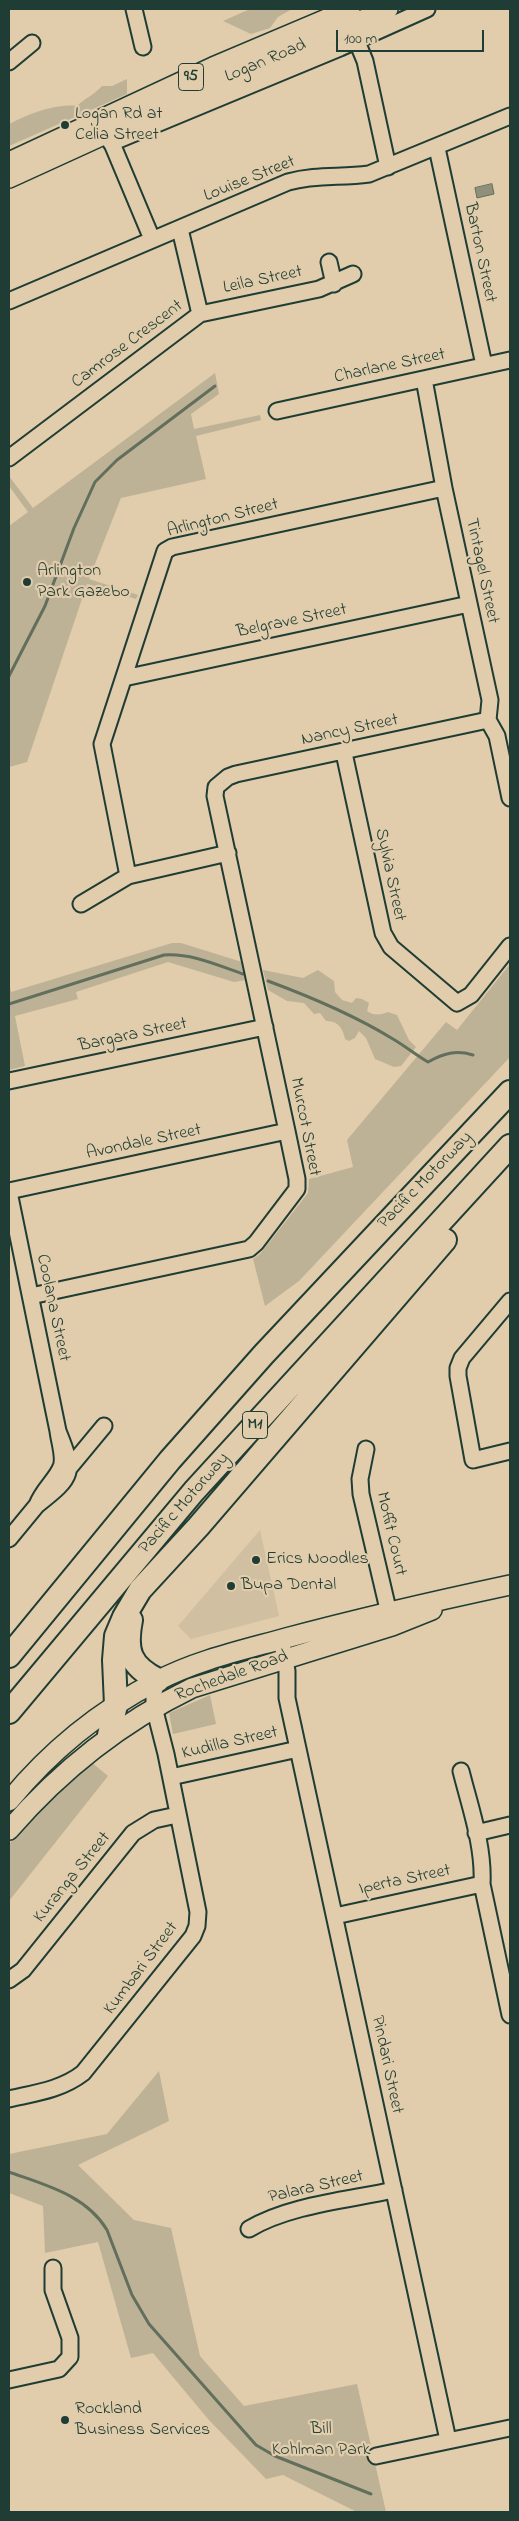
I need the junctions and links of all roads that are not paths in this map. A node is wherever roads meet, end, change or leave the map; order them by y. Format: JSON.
{"nodes":[{"id":1,"x":134,"y":9,"type":"edge"},
{"id":2,"x":388,"y":9,"type":"edge"},
{"id":3,"x":427,"y":9,"type":"edge"},
{"id":4,"x":352,"y":25,"type":"edge"},
{"id":5,"x":32,"y":43,"type":"dead end"},
{"id":6,"x":142,"y":47,"type":"dead end"},
{"id":7,"x":9,"y":62,"type":"edge"},
{"id":8,"x":510,"y":116,"type":"edge"},
{"id":9,"x":109,"y":138,"type":"junction"},
{"id":10,"x":437,"y":148,"type":"junction"},
{"id":11,"x":9,"y":162,"type":"edge"},
{"id":12,"x":388,"y":167,"type":"junction"},
{"id":13,"x":9,"y":178,"type":"edge"},
{"id":14,"x":180,"y":229,"type":"junction"},
{"id":15,"x":152,"y":239,"type":"junction"},
{"id":16,"x":329,"y":262,"type":"dead end"},
{"id":17,"x":353,"y":274,"type":"dead end"},
{"id":18,"x":334,"y":284,"type":"junction"},
{"id":19,"x":9,"y":301,"type":"edge"},
{"id":20,"x":200,"y":314,"type":"junction"},
{"id":21,"x":510,"y":360,"type":"edge"},
{"id":22,"x":484,"y":365,"type":"junction"},
{"id":23,"x":424,"y":379,"type":"junction"},
{"id":24,"x":278,"y":411,"type":"dead end"},
{"id":25,"x":9,"y":458,"type":"edge"},
{"id":26,"x":444,"y":488,"type":"junction"},
{"id":27,"x":469,"y":604,"type":"junction"},
{"id":28,"x":124,"y":678,"type":"junction"},
{"id":29,"x":488,"y":720,"type":"junction"},
{"id":30,"x":344,"y":753,"type":"junction"},
{"id":31,"x":221,"y":781,"type":"joint"},
{"id":32,"x":510,"y":798,"type":"edge"},
{"id":33,"x":228,"y":854,"type":"junction"},
{"id":34,"x":128,"y":876,"type":"junction"},
{"id":35,"x":81,"y":904,"type":"dead end"},
{"id":36,"x":510,"y":946,"type":"edge"},
{"id":37,"x":265,"y":1027,"type":"junction"},
{"id":38,"x":9,"y":1081,"type":"edge"},
{"id":39,"x":510,"y":1092,"type":"edge"},
{"id":40,"x":287,"y":1132,"type":"junction"},
{"id":41,"x":510,"y":1146,"type":"edge"},
{"id":42,"x":510,"y":1167,"type":"edge"},
{"id":43,"x":9,"y":1192,"type":"edge"},
{"id":44,"x":360,"y":1251,"type":"junction"},
{"id":45,"x":31,"y":1296,"type":"junction"},
{"id":46,"x":510,"y":1301,"type":"edge"},
{"id":47,"x":104,"y":1426,"type":"dead end"},
{"id":48,"x":58,"y":1431,"type":"junction"},
{"id":49,"x":87,"y":1447,"type":"junction"},
{"id":50,"x":65,"y":1448,"type":"junction"},
{"id":51,"x":366,"y":1449,"type":"dead end"},
{"id":52,"x":510,"y":1451,"type":"edge"},
{"id":53,"x":66,"y":1466,"type":"junction"},
{"id":54,"x":9,"y":1539,"type":"edge"},
{"id":55,"x":510,"y":1585,"type":"edge"},
{"id":56,"x":131,"y":1604,"type":"junction"},
{"id":57,"x":390,"y":1618,"type":"junction"},
{"id":58,"x":9,"y":1632,"type":"edge"},
{"id":59,"x":282,"y":1648,"type":"junction"},
{"id":60,"x":9,"y":1656,"type":"edge"},
{"id":61,"x":258,"y":1666,"type":"junction"},
{"id":62,"x":158,"y":1680,"type":"junction"},
{"id":63,"x":287,"y":1698,"type":"junction"},
{"id":64,"x":116,"y":1705,"type":"junction"},
{"id":65,"x":154,"y":1707,"type":"junction"},
{"id":66,"x":9,"y":1712,"type":"edge"},
{"id":67,"x":109,"y":1735,"type":"junction"},
{"id":68,"x":298,"y":1749,"type":"junction"},
{"id":69,"x":461,"y":1771,"type":"dead end"},
{"id":70,"x":171,"y":1777,"type":"junction"},
{"id":71,"x":9,"y":1801,"type":"edge"},
{"id":72,"x":177,"y":1815,"type":"junction"},
{"id":73,"x":510,"y":1825,"type":"edge"},
{"id":74,"x":9,"y":1830,"type":"edge"},
{"id":75,"x":476,"y":1833,"type":"junction"},
{"id":76,"x":482,"y":1884,"type":"junction"},
{"id":77,"x":335,"y":1916,"type":"junction"},
{"id":78,"x":9,"y":1980,"type":"edge"},
{"id":79,"x":510,"y":2015,"type":"edge"},
{"id":80,"x":9,"y":2099,"type":"edge"},
{"id":81,"x":394,"y":2190,"type":"junction"},
{"id":82,"x":249,"y":2229,"type":"dead end"},
{"id":83,"x":53,"y":2268,"type":"dead end"},
{"id":84,"x":9,"y":2380,"type":"edge"},
{"id":85,"x":510,"y":2428,"type":"edge"},
{"id":86,"x":448,"y":2440,"type":"junction"},
{"id":87,"x":376,"y":2456,"type":"dead end"}],
"edges":[{"from":1,"to":6,"type":"street"},
{"from":2,"to":4,"type":"main road","name":"Logan Road","number":"95"},
{"from":3,"to":4,"type":"street"},
{"from":4,"to":9,"type":"main road","name":"Logan Road","number":"95"},
{"from":4,"to":11,"type":"main road","name":"Logan Road","number":"95"},
{"from":4,"to":12,"type":"street"},
{"from":5,"to":7,"type":"street"},
{"from":8,"to":10,"type":"street","name":"Louise Street"},
{"from":9,"to":13,"type":"main road","name":"Logan Road","number":"95"},
{"from":9,"to":15,"type":"street"},
{"from":10,"to":12,"type":"street","name":"Louise Street"},
{"from":10,"to":22,"type":"street","name":"Barton Street"},
{"from":12,"to":14,"type":"street","name":"Louise Street"},
{"from":14,"to":15,"type":"street","name":"Louise Street"},
{"from":14,"to":20,"type":"street","name":"Camrose Crescent"},
{"from":15,"to":19,"type":"street","name":"Louise Street"},
{"from":16,"to":18,"type":"street"},
{"from":17,"to":18,"type":"street","name":"Leila Street"},
{"from":18,"to":20,"type":"street","name":"Leila Street"},
{"from":20,"to":25,"type":"street","name":"Camrose Crescent"},
{"from":21,"to":22,"type":"street","name":"Charlane Street"},
{"from":22,"to":23,"type":"street","name":"Charlane Street"},
{"from":23,"to":24,"type":"street","name":"Charlane Street"},
{"from":23,"to":26,"type":"street","name":"Tintagel Street"},
{"from":26,"to":27,"type":"street","name":"Tintagel Street"},
{"from":26,"to":28,"type":"street","name":"Arlington Street"},
{"from":27,"to":28,"type":"street","name":"Belgrave Street"},
{"from":27,"to":29,"type":"street","name":"Tintagel Street"},
{"from":28,"to":34,"type":"street","name":"Arlington Street"},
{"from":29,"to":30,"type":"street","name":"Nancy Street"},
{"from":29,"to":32,"type":"street","name":"Tintagel Street"},
{"from":30,"to":31,"type":"street","name":"Nancy Street"},
{"from":30,"to":36,"type":"street","name":"Sylvia Street"},
{"from":31,"to":33,"type":"street","name":"Murcot Street"},
{"from":33,"to":34,"type":"street"},
{"from":33,"to":37,"type":"street","name":"Murcot Street"},
{"from":34,"to":35,"type":"street"},
{"from":37,"to":38,"type":"street","name":"Bargara Street"},
{"from":37,"to":40,"type":"street","name":"Murcot Street"},
{"from":39,"to":44,"type":"highway","name":"Pacific Motorway","number":"M1"},
{"from":40,"to":43,"type":"street","name":"Avondale Street"},
{"from":40,"to":45,"type":"street","name":"Murcot Street"},
{"from":41,"to":66,"type":"highway","name":"Pacific Motorway","number":"M1"},
{"from":42,"to":56,"type":"highway"},
{"from":43,"to":45,"type":"street","name":"Coolana Street"},
{"from":44,"to":58,"type":"highway"},
{"from":44,"to":60,"type":"highway","name":"Pacific Motorway","number":"M1"},
{"from":45,"to":48,"type":"street","name":"Coolana Street"},
{"from":46,"to":52,"type":"street"},
{"from":47,"to":49,"type":"street"},
{"from":48,"to":50,"type":"street","name":"Coolana Street"},
{"from":48,"to":53,"type":"street","name":"Coolana Street"},
{"from":49,"to":50,"type":"street"},
{"from":49,"to":53,"type":"street"},
{"from":50,"to":53,"type":"street","name":"Coolana Street"},
{"from":51,"to":57,"type":"street","name":"Moffit Court"},
{"from":53,"to":54,"type":"street"},
{"from":55,"to":57,"type":"main road","name":"Rochedale Road"},
{"from":56,"to":62,"type":"highway"},
{"from":56,"to":64,"type":"highway"},
{"from":57,"to":59,"type":"main road","name":"Rochedale Road"},
{"from":59,"to":61,"type":"main road","name":"Rochedale Road"},
{"from":59,"to":62,"type":"main road","name":"Rochedale Road"},
{"from":59,"to":63,"type":"street","name":"Pindari Street"},
{"from":61,"to":63,"type":"street","name":"Pindari Street"},
{"from":61,"to":65,"type":"main road","name":"Rochedale Road"},
{"from":62,"to":64,"type":"main road","name":"Rochedale Road"},
{"from":62,"to":65,"type":"street","name":"Kumbari Street"},
{"from":63,"to":68,"type":"street","name":"Pindari Street"},
{"from":64,"to":67,"type":"highway"},
{"from":64,"to":71,"type":"main road","name":"Rochedale Road"},
{"from":65,"to":67,"type":"main road","name":"Rochedale Road"},
{"from":65,"to":70,"type":"street","name":"Kumbari Street"},
{"from":67,"to":74,"type":"main road","name":"Rochedale Road"},
{"from":68,"to":70,"type":"street","name":"Kudilla Street"},
{"from":68,"to":77,"type":"street","name":"Pindari Street"},
{"from":69,"to":75,"type":"street"},
{"from":70,"to":72,"type":"street","name":"Kumbari Street"},
{"from":72,"to":78,"type":"street","name":"Kuranga Street"},
{"from":72,"to":80,"type":"street","name":"Kumbari Street"},
{"from":73,"to":75,"type":"street"},
{"from":75,"to":76,"type":"street"},
{"from":76,"to":77,"type":"street","name":"Iperta Street"},
{"from":76,"to":79,"type":"street"},
{"from":77,"to":81,"type":"street","name":"Pindari Street"},
{"from":81,"to":82,"type":"street","name":"Palara Street"},
{"from":81,"to":86,"type":"street","name":"Pindari Street"},
{"from":83,"to":84,"type":"street"},
{"from":85,"to":86,"type":"street"},
{"from":86,"to":87,"type":"street"}]}
